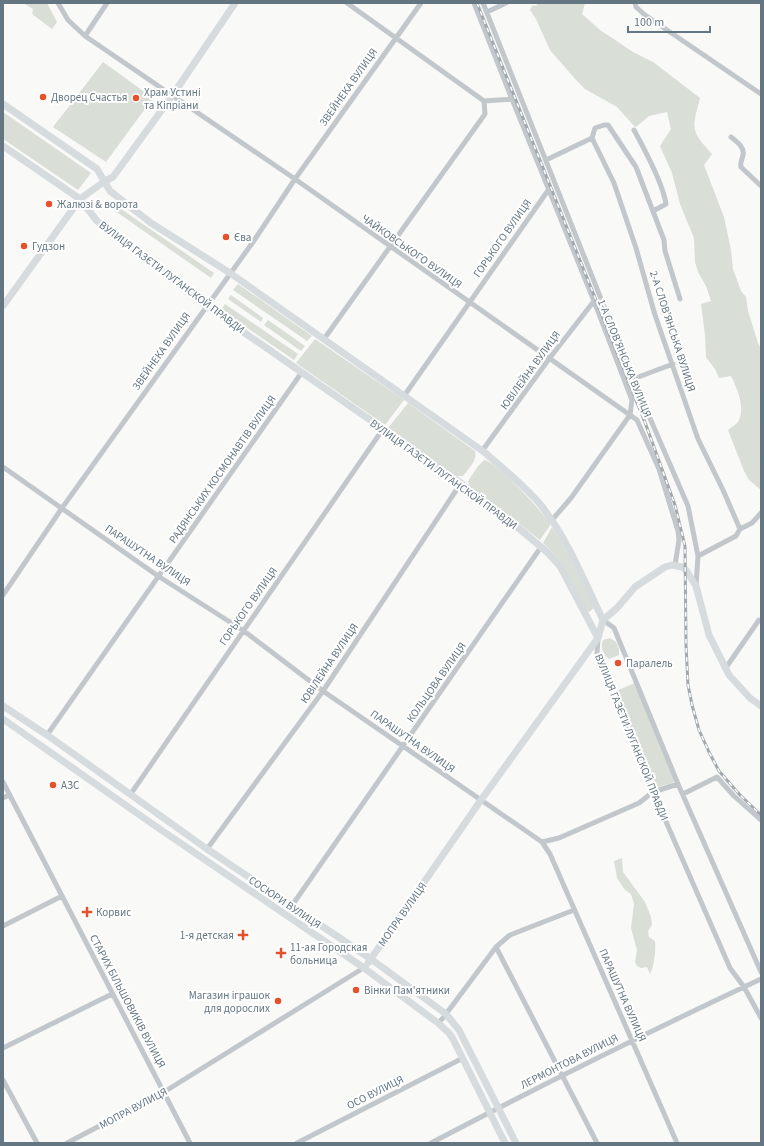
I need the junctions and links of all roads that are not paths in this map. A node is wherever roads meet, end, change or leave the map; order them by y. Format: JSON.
{"nodes":[{"id":1,"x":58,"y":3,"type":"edge"},
{"id":2,"x":107,"y":3,"type":"edge"},
{"id":3,"x":235,"y":3,"type":"edge"},
{"id":4,"x":347,"y":3,"type":"edge"},
{"id":5,"x":421,"y":3,"type":"edge"},
{"id":6,"x":474,"y":3,"type":"edge"},
{"id":7,"x":483,"y":3,"type":"edge"},
{"id":8,"x":506,"y":3,"type":"edge"},
{"id":9,"x":635,"y":5,"type":"edge"},
{"id":10,"x":487,"y":12,"type":"junction"},
{"id":11,"x":85,"y":36,"type":"junction"},
{"id":12,"x":396,"y":37,"type":"junction"},
{"id":13,"x":761,"y":94,"type":"edge"},
{"id":14,"x":172,"y":96,"type":"junction"},
{"id":15,"x":512,"y":99,"type":"junction"},
{"id":16,"x":484,"y":101,"type":"junction"},
{"id":17,"x":3,"y":104,"type":"edge"},
{"id":18,"x":634,"y":130,"type":"dead end"},
{"id":19,"x":731,"y":136,"type":"dead end"},
{"id":20,"x":592,"y":138,"type":"junction"},
{"id":21,"x":3,"y":146,"type":"edge"},
{"id":22,"x":546,"y":160,"type":"junction"},
{"id":23,"x":295,"y":179,"type":"junction"},
{"id":24,"x":105,"y":181,"type":"junction"},
{"id":25,"x":761,"y":186,"type":"edge"},
{"id":26,"x":549,"y":189,"type":"junction"},
{"id":27,"x":80,"y":199,"type":"junction"},
{"id":28,"x":653,"y":211,"type":"junction"},
{"id":29,"x":390,"y":247,"type":"junction"},
{"id":30,"x":230,"y":273,"type":"junction"},
{"id":31,"x":680,"y":299,"type":"dead end"},
{"id":32,"x":594,"y":301,"type":"junction"},
{"id":33,"x":469,"y":303,"type":"junction"},
{"id":34,"x":3,"y":306,"type":"edge"},
{"id":35,"x":206,"y":306,"type":"junction"},
{"id":36,"x":324,"y":339,"type":"junction"},
{"id":37,"x":549,"y":359,"type":"junction"},
{"id":38,"x":673,"y":364,"type":"junction"},
{"id":39,"x":302,"y":372,"type":"junction"},
{"id":40,"x":633,"y":379,"type":"junction"},
{"id":41,"x":404,"y":396,"type":"junction"},
{"id":42,"x":630,"y":415,"type":"junction"},
{"id":43,"x":383,"y":429,"type":"junction"},
{"id":44,"x":482,"y":451,"type":"junction"},
{"id":45,"x":3,"y":467,"type":"edge"},
{"id":46,"x":461,"y":483,"type":"junction"},
{"id":47,"x":62,"y":508,"type":"junction"},
{"id":48,"x":761,"y":512,"type":"edge"},
{"id":49,"x":552,"y":520,"type":"junction"},
{"id":50,"x":740,"y":529,"type":"junction"},
{"id":51,"x":541,"y":547,"type":"junction"},
{"id":52,"x":698,"y":556,"type":"junction"},
{"id":53,"x":675,"y":566,"type":"junction"},
{"id":54,"x":158,"y":576,"type":"junction"},
{"id":55,"x":696,"y":586,"type":"junction"},
{"id":56,"x":3,"y":595,"type":"edge"},
{"id":57,"x":603,"y":620,"type":"junction"},
{"id":58,"x":760,"y":621,"type":"edge"},
{"id":59,"x":244,"y":631,"type":"junction"},
{"id":60,"x":598,"y":638,"type":"junction"},
{"id":61,"x":725,"y":669,"type":"junction"},
{"id":62,"x":323,"y":691,"type":"junction"},
{"id":63,"x":3,"y":706,"type":"edge"},
{"id":64,"x":761,"y":706,"type":"edge"},
{"id":65,"x":3,"y":720,"type":"edge"},
{"id":66,"x":47,"y":735,"type":"junction"},
{"id":67,"x":403,"y":746,"type":"junction"},
{"id":68,"x":3,"y":782,"type":"edge"},
{"id":69,"x":678,"y":784,"type":"junction"},
{"id":70,"x":653,"y":792,"type":"junction"},
{"id":71,"x":682,"y":794,"type":"junction"},
{"id":72,"x":9,"y":795,"type":"junction"},
{"id":73,"x":130,"y":795,"type":"junction"},
{"id":74,"x":3,"y":798,"type":"edge"},
{"id":75,"x":481,"y":800,"type":"junction"},
{"id":76,"x":761,"y":820,"type":"edge"},
{"id":77,"x":542,"y":842,"type":"junction"},
{"id":78,"x":207,"y":849,"type":"junction"},
{"id":79,"x":62,"y":896,"type":"junction"},
{"id":80,"x":291,"y":907,"type":"junction"},
{"id":81,"x":574,"y":910,"type":"junction"},
{"id":82,"x":3,"y":926,"type":"edge"},
{"id":83,"x":496,"y":947,"type":"junction"},
{"id":84,"x":368,"y":963,"type":"junction"},
{"id":85,"x":761,"y":972,"type":"edge"},
{"id":86,"x":761,"y":979,"type":"edge"},
{"id":87,"x":744,"y":987,"type":"junction"},
{"id":88,"x":112,"y":994,"type":"junction"},
{"id":89,"x":446,"y":1014,"type":"junction"},
{"id":90,"x":761,"y":1018,"type":"edge"},
{"id":91,"x":438,"y":1023,"type":"junction"},
{"id":92,"x":632,"y":1041,"type":"junction"},
{"id":93,"x":3,"y":1048,"type":"edge"},
{"id":94,"x":463,"y":1058,"type":"junction"},
{"id":95,"x":562,"y":1076,"type":"junction"},
{"id":96,"x":3,"y":1080,"type":"edge"},
{"id":97,"x":164,"y":1092,"type":"junction"},
{"id":98,"x":499,"y":1108,"type":"junction"},
{"id":99,"x":490,"y":1112,"type":"junction"},
{"id":100,"x":37,"y":1143,"type":"edge"},
{"id":101,"x":67,"y":1143,"type":"edge"},
{"id":102,"x":190,"y":1143,"type":"edge"},
{"id":103,"x":297,"y":1143,"type":"edge"},
{"id":104,"x":431,"y":1143,"type":"edge"},
{"id":105,"x":505,"y":1143,"type":"edge"},
{"id":106,"x":516,"y":1143,"type":"edge"},
{"id":107,"x":597,"y":1143,"type":"edge"},
{"id":108,"x":677,"y":1143,"type":"edge"}],
"edges":[{"from":1,"to":11,"type":"street","name":"ЧАЙКОВСЬКОГО ВУЛИЦЯ"},
{"from":2,"to":11,"type":"street"},
{"from":3,"to":14,"type":"street"},
{"from":4,"to":12,"type":"street"},
{"from":5,"to":12,"type":"street","name":"ЗВЕЙНЕКА ВУЛИЦЯ"},
{"from":6,"to":15,"type":"street"},
{"from":7,"to":10,"type":"street","name":"1-А СЛОВ’ЯНСЬКА ВУЛИЦЯ"},
{"from":8,"to":10,"type":"street"},
{"from":9,"to":13,"type":"street"},
{"from":10,"to":22,"type":"street","name":"1-А СЛОВ’ЯНСЬКА ВУЛИЦЯ"},
{"from":11,"to":14,"type":"street","name":"ЧАЙКОВСЬКОГО ВУЛИЦЯ"},
{"from":12,"to":16,"type":"street"},
{"from":12,"to":23,"type":"street","name":"ЗВЕЙНЕКА ВУЛИЦЯ"},
{"from":14,"to":23,"type":"street","name":"ЧАЙКОВСЬКОГО ВУЛИЦЯ"},
{"from":14,"to":24,"type":"street"},
{"from":15,"to":16,"type":"street"},
{"from":15,"to":26,"type":"street"},
{"from":16,"to":29,"type":"street"},
{"from":17,"to":24,"type":"street"},
{"from":18,"to":28,"type":"street"},
{"from":19,"to":25,"type":"street"},
{"from":20,"to":22,"type":"street"},
{"from":20,"to":28,"type":"street"},
{"from":20,"to":38,"type":"street","name":"2-А СЛОВ’ЯНСЬКА ВУЛИЦЯ"},
{"from":21,"to":27,"type":"street","name":"ВУЛИЦЯ ГАЗЄТИ ЛУГАНСКОЙ ПРАВДИ"},
{"from":22,"to":40,"type":"street","name":"1-А СЛОВ’ЯНСЬКА ВУЛИЦЯ"},
{"from":23,"to":29,"type":"street","name":"ЧАЙКОВСЬКОГО ВУЛИЦЯ"},
{"from":23,"to":30,"type":"street","name":"ЗВЕЙНЕКА ВУЛИЦЯ"},
{"from":24,"to":27,"type":"street"},
{"from":24,"to":30,"type":"street"},
{"from":26,"to":32,"type":"street"},
{"from":26,"to":33,"type":"street","name":"ГОРЬКОГО ВУЛИЦЯ"},
{"from":27,"to":34,"type":"street"},
{"from":27,"to":35,"type":"street","name":"ВУЛИЦЯ ГАЗЄТИ ЛУГАНСКОЙ ПРАВДИ"},
{"from":28,"to":31,"type":"street"},
{"from":29,"to":33,"type":"street","name":"ЧАЙКОВСЬКОГО ВУЛИЦЯ"},
{"from":29,"to":36,"type":"street"},
{"from":30,"to":35,"type":"street","name":"ЗВЕЙНЕКА ВУЛИЦЯ"},
{"from":30,"to":36,"type":"street"},
{"from":32,"to":37,"type":"street","name":"ЮВІЛЕЙНА ВУЛИЦЯ"},
{"from":32,"to":42,"type":"street"},
{"from":33,"to":37,"type":"street","name":"ЧАЙКОВСЬКОГО ВУЛИЦЯ"},
{"from":33,"to":41,"type":"street","name":"ГОРЬКОГО ВУЛИЦЯ"},
{"from":35,"to":39,"type":"street","name":"ВУЛИЦЯ ГАЗЄТИ ЛУГАНСКОЙ ПРАВДИ"},
{"from":35,"to":47,"type":"street","name":"ЗВЕЙНЕКА ВУЛИЦЯ"},
{"from":36,"to":41,"type":"street"},
{"from":37,"to":42,"type":"street","name":"ЧАЙКОВСЬКОГО ВУЛИЦЯ"},
{"from":37,"to":44,"type":"street","name":"ЮВІЛЕЙНА ВУЛИЦЯ"},
{"from":38,"to":40,"type":"street"},
{"from":38,"to":50,"type":"street","name":"2-А СЛОВ’ЯНСЬКА ВУЛИЦЯ"},
{"from":39,"to":43,"type":"street","name":"ВУЛИЦЯ ГАЗЄТИ ЛУГАНСКОЙ ПРАВДИ"},
{"from":39,"to":54,"type":"street","name":"РАДЯНСЬКИХ КОСМОНАВТІВ ВУЛИЦЯ"},
{"from":40,"to":52,"type":"street","name":"1-А СЛОВ’ЯНСЬКА ВУЛИЦЯ"},
{"from":41,"to":44,"type":"street"},
{"from":42,"to":49,"type":"street"},
{"from":42,"to":53,"type":"street","name":"ЧАЙКОВСЬКОГО ВУЛИЦЯ"},
{"from":43,"to":46,"type":"street","name":"ВУЛИЦЯ ГАЗЄТИ ЛУГАНСКОЙ ПРАВДИ"},
{"from":43,"to":59,"type":"street","name":"ГОРЬКОГО ВУЛИЦЯ"},
{"from":44,"to":49,"type":"street"},
{"from":45,"to":47,"type":"street","name":"ПАРАШУТНА ВУЛИЦЯ"},
{"from":46,"to":51,"type":"street","name":"ВУЛИЦЯ ГАЗЄТИ ЛУГАНСКОЙ ПРАВДИ"},
{"from":46,"to":62,"type":"street","name":"ЮВІЛЕЙНА ВУЛИЦЯ"},
{"from":47,"to":54,"type":"street","name":"ПАРАШУТНА ВУЛИЦЯ"},
{"from":47,"to":56,"type":"street","name":"ЗВЕЙНЕКА ВУЛИЦЯ"},
{"from":48,"to":50,"type":"street"},
{"from":49,"to":57,"type":"street"},
{"from":50,"to":52,"type":"street"},
{"from":51,"to":60,"type":"street","name":"ВУЛИЦЯ ГАЗЄТИ ЛУГАНСКОЙ ПРАВДИ"},
{"from":51,"to":67,"type":"street","name":"КОЛЬЦОВА ВУЛИЦЯ"},
{"from":52,"to":55,"type":"street","name":"1-А СЛОВ’ЯНСЬКА ВУЛИЦЯ"},
{"from":53,"to":55,"type":"street"},
{"from":53,"to":57,"type":"street"},
{"from":54,"to":59,"type":"street","name":"ПАРАШУТНА ВУЛИЦЯ"},
{"from":54,"to":66,"type":"street","name":"РАДЯНСЬКИХ КОСМОНАВТІВ ВУЛИЦЯ"},
{"from":55,"to":61,"type":"street","name":"1-А СЛОВ’ЯНСЬКА ВУЛИЦЯ"},
{"from":57,"to":60,"type":"street"},
{"from":57,"to":69,"type":"street"},
{"from":58,"to":61,"type":"street"},
{"from":59,"to":62,"type":"street","name":"ПАРАШУТНА ВУЛИЦЯ"},
{"from":59,"to":73,"type":"street","name":"ГОРЬКОГО ВУЛИЦЯ"},
{"from":60,"to":70,"type":"street","name":"ВУЛИЦЯ ГАЗЄТИ ЛУГАНСКОЙ ПРАВДИ"},
{"from":60,"to":75,"type":"street","name":"МОПРА ВУЛИЦЯ"},
{"from":61,"to":64,"type":"street","name":"1-А СЛОВ’ЯНСЬКА ВУЛИЦЯ"},
{"from":62,"to":67,"type":"street","name":"ПАРАШУТНА ВУЛИЦЯ"},
{"from":62,"to":78,"type":"street","name":"ЮВІЛЕЙНА ВУЛИЦЯ"},
{"from":63,"to":66,"type":"street","name":"СОСЮРИ ВУЛИЦЯ"},
{"from":65,"to":84,"type":"street","name":"СОСЮРИ ВУЛИЦЯ"},
{"from":66,"to":73,"type":"street","name":"СОСЮРИ ВУЛИЦЯ"},
{"from":67,"to":75,"type":"street","name":"ПАРАШУТНА ВУЛИЦЯ"},
{"from":67,"to":80,"type":"street","name":"КОЛЬЦОВА ВУЛИЦЯ"},
{"from":68,"to":72,"type":"street","name":"СТАРИХ БІЛЬШОВИКІВ ВУЛИЦЯ"},
{"from":69,"to":70,"type":"street"},
{"from":69,"to":71,"type":"street"},
{"from":70,"to":77,"type":"street"},
{"from":70,"to":87,"type":"street","name":"ВУЛИЦЯ ГАЗЄТИ ЛУГАНСКОЙ ПРАВДИ"},
{"from":71,"to":76,"type":"street"},
{"from":71,"to":85,"type":"street"},
{"from":72,"to":74,"type":"street"},
{"from":72,"to":79,"type":"street","name":"СТАРИХ БІЛЬШОВИКІВ ВУЛИЦЯ"},
{"from":73,"to":78,"type":"street","name":"СОСЮРИ ВУЛИЦЯ"},
{"from":75,"to":77,"type":"street","name":"ПАРАШУТНА ВУЛИЦЯ"},
{"from":75,"to":84,"type":"street","name":"МОПРА ВУЛИЦЯ"},
{"from":77,"to":81,"type":"street","name":"ПАРАШУТНА ВУЛИЦЯ"},
{"from":78,"to":80,"type":"street","name":"СОСЮРИ ВУЛИЦЯ"},
{"from":79,"to":82,"type":"street"},
{"from":79,"to":88,"type":"street","name":"СТАРИХ БІЛЬШОВИКІВ ВУЛИЦЯ"},
{"from":80,"to":84,"type":"street","name":"СОСЮРИ ВУЛИЦЯ"},
{"from":81,"to":83,"type":"street"},
{"from":81,"to":92,"type":"street","name":"ПАРАШУТНА ВУЛИЦЯ"},
{"from":83,"to":89,"type":"street"},
{"from":83,"to":95,"type":"street"},
{"from":84,"to":89,"type":"street","name":"СОСЮРИ ВУЛИЦЯ"},
{"from":84,"to":91,"type":"street","name":"СОСЮРИ ВУЛИЦЯ"},
{"from":84,"to":97,"type":"street","name":"МОПРА ВУЛИЦЯ"},
{"from":86,"to":87,"type":"street","name":"ЛЕРМОНТОВА ВУЛИЦЯ"},
{"from":87,"to":90,"type":"street","name":"ВУЛИЦЯ ГАЗЄТИ ЛУГАНСКОЙ ПРАВДИ"},
{"from":87,"to":92,"type":"street","name":"ЛЕРМОНТОВА ВУЛИЦЯ"},
{"from":88,"to":93,"type":"street"},
{"from":88,"to":97,"type":"street","name":"СТАРИХ БІЛЬШОВИКІВ ВУЛИЦЯ"},
{"from":89,"to":91,"type":"street"},
{"from":89,"to":98,"type":"street","name":"СОСЮРИ ВУЛИЦЯ"},
{"from":91,"to":94,"type":"street","name":"СОСЮРИ ВУЛИЦЯ"},
{"from":92,"to":95,"type":"street","name":"ЛЕРМОНТОВА ВУЛИЦЯ"},
{"from":92,"to":108,"type":"street","name":"ПАРАШУТНА ВУЛИЦЯ"},
{"from":94,"to":99,"type":"street","name":"СОСЮРИ ВУЛИЦЯ"},
{"from":94,"to":103,"type":"street","name":"ОСО ВУЛИЦЯ"},
{"from":95,"to":98,"type":"street","name":"ЛЕРМОНТОВА ВУЛИЦЯ"},
{"from":95,"to":107,"type":"street"},
{"from":96,"to":100,"type":"street"},
{"from":97,"to":101,"type":"street","name":"МОПРА ВУЛИЦЯ"},
{"from":97,"to":102,"type":"street","name":"СТАРИХ БІЛЬШОВИКІВ ВУЛИЦЯ"},
{"from":98,"to":99,"type":"street","name":"ЛЕРМОНТОВА ВУЛИЦЯ"},
{"from":98,"to":106,"type":"street","name":"СОСЮРИ ВУЛИЦЯ"},
{"from":99,"to":104,"type":"street","name":"ЛЕРМОНТОВА ВУЛИЦЯ"},
{"from":99,"to":105,"type":"street","name":"СОСЮРИ ВУЛИЦЯ"}]}
